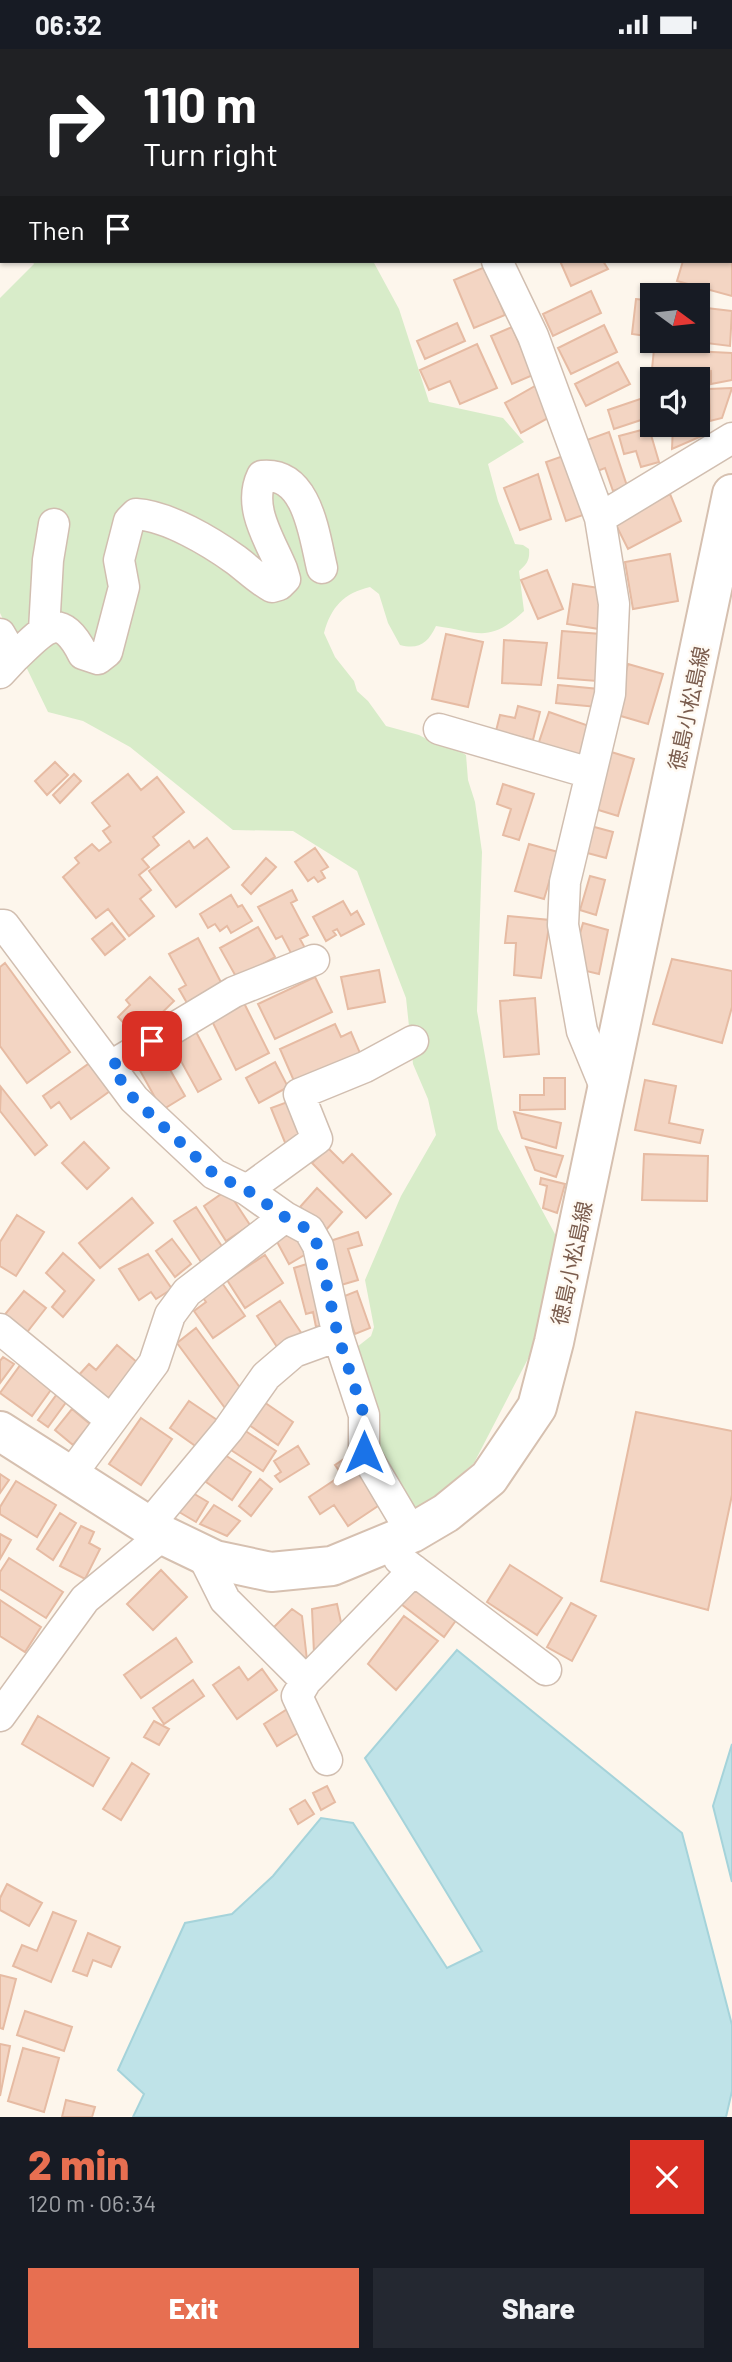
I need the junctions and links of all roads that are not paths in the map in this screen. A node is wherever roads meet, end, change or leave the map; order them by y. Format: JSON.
{"nodes":[{"id":1,"x":497,"y":263,"type":"edge"},
{"id":2,"x":732,"y":438,"type":"edge"},
{"id":3,"x":732,"y":493,"type":"edge"},
{"id":4,"x":600,"y":518,"type":"junction"},
{"id":5,"x":54,"y":524,"type":"dead end"},
{"id":6,"x":322,"y":568,"type":"dead end"},
{"id":7,"x":44,"y":630,"type":"junction"},
{"id":8,"x":5,"y":655,"type":"edge"},
{"id":9,"x":439,"y":729,"type":"dead end"},
{"id":10,"x":590,"y":773,"type":"junction"},
{"id":11,"x":0,"y":925,"type":"edge"},
{"id":12,"x":314,"y":960,"type":"dead end"},
{"id":13,"x":413,"y":1041,"type":"dead end"},
{"id":14,"x":111,"y":1066,"type":"junction"},
{"id":15,"x":608,"y":1094,"type":"junction"},
{"id":16,"x":247,"y":1190,"type":"junction"},
{"id":17,"x":285,"y":1217,"type":"junction"},
{"id":18,"x":0,"y":1329,"type":"edge"},
{"id":19,"x":338,"y":1336,"type":"junction"},
{"id":20,"x":111,"y":1420,"type":"junction"},
{"id":21,"x":0,"y":1431,"type":"edge"},
{"id":22,"x":71,"y":1476,"type":"junction"},
{"id":23,"x":155,"y":1531,"type":"junction"},
{"id":24,"x":397,"y":1539,"type":"junction"},
{"id":25,"x":202,"y":1553,"type":"junction"},
{"id":26,"x":414,"y":1570,"type":"junction"},
{"id":27,"x":547,"y":1670,"type":"dead end"},
{"id":28,"x":306,"y":1681,"type":"junction"},
{"id":29,"x":0,"y":1716,"type":"edge"},
{"id":30,"x":327,"y":1760,"type":"dead end"}],
"edges":[{"from":1,"to":4,"type":"street"},
{"from":2,"to":4,"type":"street"},
{"from":3,"to":15,"type":"main road","name":"徳島小松島線"},
{"from":4,"to":10,"type":"street"},
{"from":5,"to":7,"type":"street"},
{"from":6,"to":7,"type":"street"},
{"from":7,"to":8,"type":"street"},
{"from":9,"to":10,"type":"street"},
{"from":10,"to":15,"type":"street"},
{"from":11,"to":14,"type":"street"},
{"from":12,"to":14,"type":"street"},
{"from":13,"to":16,"type":"street"},
{"from":14,"to":16,"type":"street"},
{"from":15,"to":24,"type":"main road","name":"徳島小松島線"},
{"from":16,"to":17,"type":"street"},
{"from":17,"to":19,"type":"street"},
{"from":17,"to":20,"type":"street"},
{"from":18,"to":20,"type":"street"},
{"from":19,"to":23,"type":"street"},
{"from":19,"to":24,"type":"street"},
{"from":20,"to":22,"type":"street"},
{"from":21,"to":22,"type":"main road","name":"徳島小松島線"},
{"from":22,"to":23,"type":"main road","name":"徳島小松島線"},
{"from":23,"to":25,"type":"main road","name":"徳島小松島線"},
{"from":23,"to":29,"type":"street"},
{"from":24,"to":25,"type":"main road","name":"徳島小松島線"},
{"from":24,"to":26,"type":"street"},
{"from":25,"to":28,"type":"street"},
{"from":26,"to":27,"type":"street"},
{"from":26,"to":28,"type":"street"},
{"from":28,"to":30,"type":"street"}]}
